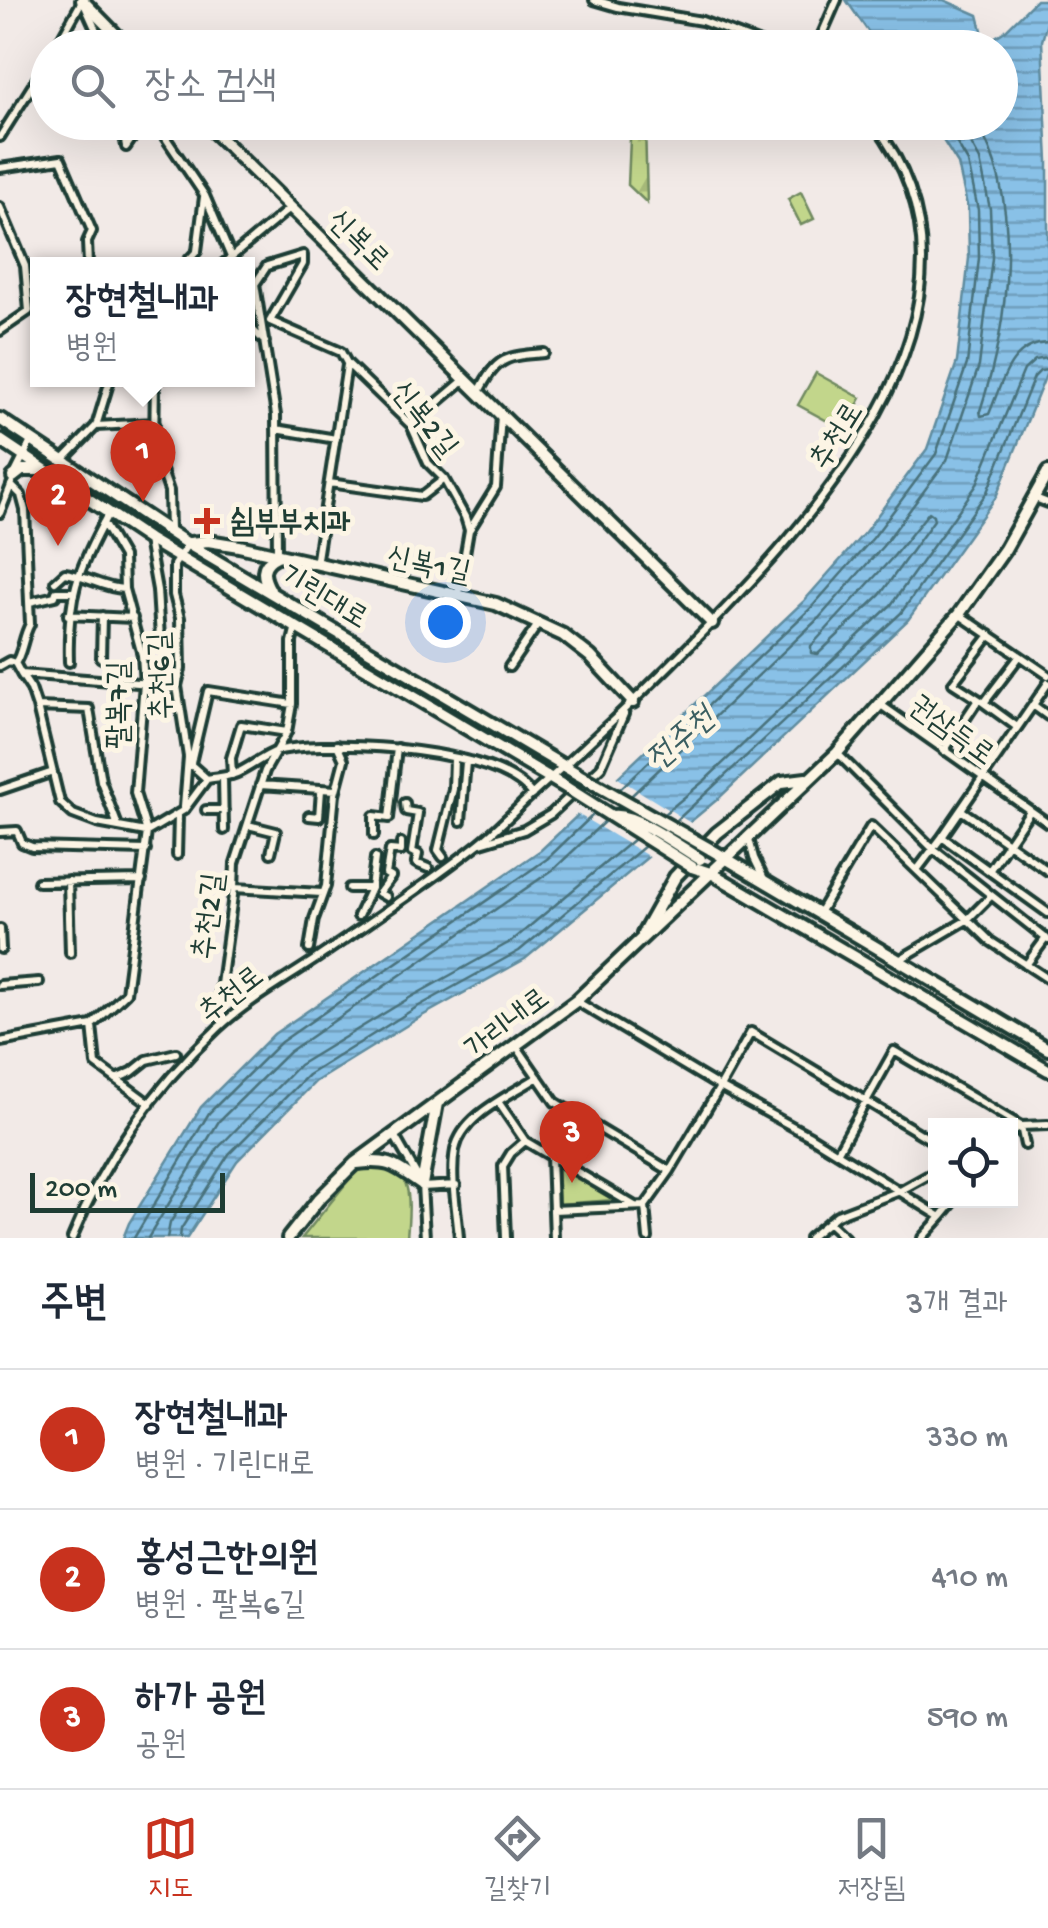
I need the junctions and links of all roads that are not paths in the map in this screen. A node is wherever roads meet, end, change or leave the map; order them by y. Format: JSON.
{"nodes":[{"id":1,"x":82,"y":0,"type":"edge"},
{"id":2,"x":594,"y":0,"type":"edge"},
{"id":3,"x":837,"y":0,"type":"edge"},
{"id":4,"x":66,"y":30,"type":"edge"},
{"id":5,"x":96,"y":30,"type":"edge"},
{"id":6,"x":111,"y":30,"type":"edge"},
{"id":7,"x":728,"y":30,"type":"edge"},
{"id":8,"x":824,"y":30,"type":"edge"},
{"id":9,"x":30,"y":90,"type":"edge"},
{"id":10,"x":0,"y":137,"type":"edge"},
{"id":11,"x":167,"y":140,"type":"edge"},
{"id":12,"x":222,"y":140,"type":"edge"},
{"id":13,"x":884,"y":140,"type":"edge"},
{"id":14,"x":0,"y":168,"type":"edge"},
{"id":15,"x":204,"y":196,"type":"junction"},
{"id":16,"x":0,"y":207,"type":"edge"},
{"id":17,"x":291,"y":208,"type":"junction"},
{"id":18,"x":88,"y":257,"type":"edge"},
{"id":19,"x":191,"y":257,"type":"edge"},
{"id":20,"x":231,"y":257,"type":"edge"},
{"id":21,"x":238,"y":257,"type":"edge"},
{"id":22,"x":261,"y":314,"type":"junction"},
{"id":23,"x":270,"y":321,"type":"junction"},
{"id":24,"x":0,"y":330,"type":"edge"},
{"id":25,"x":255,"y":332,"type":"edge"},
{"id":26,"x":267,"y":344,"type":"junction"},
{"id":27,"x":544,"y":354,"type":"dead end"},
{"id":28,"x":347,"y":363,"type":"junction"},
{"id":29,"x":464,"y":380,"type":"junction"},
{"id":30,"x":108,"y":387,"type":"edge"},
{"id":31,"x":155,"y":387,"type":"edge"},
{"id":32,"x":479,"y":392,"type":"junction"},
{"id":33,"x":501,"y":414,"type":"junction"},
{"id":34,"x":0,"y":419,"type":"edge"},
{"id":35,"x":156,"y":423,"type":"junction"},
{"id":36,"x":96,"y":426,"type":"junction"},
{"id":37,"x":411,"y":426,"type":"junction"},
{"id":38,"x":276,"y":429,"type":"junction"},
{"id":39,"x":336,"y":439,"type":"junction"},
{"id":40,"x":0,"y":440,"type":"edge"},
{"id":41,"x":32,"y":441,"type":"junction"},
{"id":42,"x":23,"y":456,"type":"junction"},
{"id":43,"x":61,"y":462,"type":"junction"},
{"id":44,"x":44,"y":470,"type":"junction"},
{"id":45,"x":1048,"y":472,"type":"edge"},
{"id":46,"x":444,"y":479,"type":"junction"},
{"id":47,"x":12,"y":481,"type":"junction"},
{"id":48,"x":329,"y":483,"type":"junction"},
{"id":49,"x":1035,"y":498,"type":"junction"},
{"id":50,"x":1048,"y":504,"type":"edge"},
{"id":51,"x":0,"y":513,"type":"edge"},
{"id":52,"x":106,"y":519,"type":"junction"},
{"id":53,"x":469,"y":530,"type":"junction"},
{"id":54,"x":170,"y":532,"type":"junction"},
{"id":55,"x":148,"y":539,"type":"junction"},
{"id":56,"x":188,"y":544,"type":"junction"},
{"id":57,"x":179,"y":556,"type":"junction"},
{"id":58,"x":276,"y":556,"type":"junction"},
{"id":59,"x":316,"y":565,"type":"junction"},
{"id":60,"x":78,"y":575,"type":"junction"},
{"id":61,"x":55,"y":582,"type":"dead end"},
{"id":62,"x":124,"y":589,"type":"junction"},
{"id":63,"x":271,"y":591,"type":"junction"},
{"id":64,"x":74,"y":592,"type":"junction"},
{"id":65,"x":458,"y":594,"type":"junction"},
{"id":66,"x":30,"y":602,"type":"junction"},
{"id":67,"x":958,"y":614,"type":"junction"},
{"id":68,"x":68,"y":615,"type":"junction"},
{"id":69,"x":102,"y":616,"type":"junction"},
{"id":70,"x":134,"y":618,"type":"junction"},
{"id":71,"x":540,"y":622,"type":"junction"},
{"id":72,"x":712,"y":623,"type":"junction"},
{"id":73,"x":297,"y":625,"type":"junction"},
{"id":74,"x":990,"y":635,"type":"junction"},
{"id":75,"x":160,"y":638,"type":"dead end"},
{"id":76,"x":1018,"y":656,"type":"junction"},
{"id":77,"x":101,"y":658,"type":"dead end"},
{"id":78,"x":15,"y":662,"type":"junction"},
{"id":79,"x":68,"y":662,"type":"dead end"},
{"id":80,"x":0,"y":666,"type":"edge"},
{"id":81,"x":510,"y":666,"type":"dead end"},
{"id":82,"x":21,"y":674,"type":"junction"},
{"id":83,"x":1048,"y":675,"type":"edge"},
{"id":84,"x":1048,"y":682,"type":"edge"},
{"id":85,"x":144,"y":684,"type":"junction"},
{"id":86,"x":177,"y":686,"type":"junction"},
{"id":87,"x":981,"y":702,"type":"junction"},
{"id":88,"x":292,"y":704,"type":"junction"},
{"id":89,"x":881,"y":705,"type":"junction"},
{"id":90,"x":1033,"y":705,"type":"junction"},
{"id":91,"x":630,"y":706,"type":"junction"},
{"id":92,"x":37,"y":707,"type":"junction"},
{"id":93,"x":1048,"y":716,"type":"edge"},
{"id":94,"x":1017,"y":727,"type":"junction"},
{"id":95,"x":288,"y":732,"type":"junction"},
{"id":96,"x":336,"y":744,"type":"junction"},
{"id":97,"x":397,"y":748,"type":"junction"},
{"id":98,"x":280,"y":749,"type":"junction"},
{"id":99,"x":944,"y":751,"type":"junction"},
{"id":100,"x":838,"y":753,"type":"junction"},
{"id":101,"x":454,"y":758,"type":"junction"},
{"id":102,"x":189,"y":762,"type":"junction"},
{"id":103,"x":466,"y":762,"type":"junction"},
{"id":104,"x":564,"y":766,"type":"junction"},
{"id":105,"x":53,"y":772,"type":"junction"},
{"id":106,"x":228,"y":776,"type":"junction"},
{"id":107,"x":551,"y":778,"type":"junction"},
{"id":108,"x":807,"y":778,"type":"junction"},
{"id":109,"x":207,"y":779,"type":"junction"},
{"id":110,"x":984,"y":779,"type":"junction"},
{"id":111,"x":260,"y":785,"type":"junction"},
{"id":112,"x":0,"y":790,"type":"edge"},
{"id":113,"x":320,"y":790,"type":"junction"},
{"id":114,"x":336,"y":790,"type":"junction"},
{"id":115,"x":529,"y":791,"type":"junction"},
{"id":116,"x":405,"y":803,"type":"dead end"},
{"id":117,"x":206,"y":810,"type":"dead end"},
{"id":118,"x":224,"y":810,"type":"junction"},
{"id":119,"x":962,"y":810,"type":"junction"},
{"id":120,"x":1030,"y":811,"type":"junction"},
{"id":121,"x":181,"y":812,"type":"junction"},
{"id":122,"x":309,"y":816,"type":"dead end"},
{"id":123,"x":462,"y":820,"type":"dead end"},
{"id":124,"x":1047,"y":821,"type":"edge"},
{"id":125,"x":248,"y":825,"type":"junction"},
{"id":126,"x":118,"y":826,"type":"junction"},
{"id":127,"x":224,"y":830,"type":"dead end"},
{"id":128,"x":0,"y":832,"type":"edge"},
{"id":129,"x":147,"y":832,"type":"junction"},
{"id":130,"x":374,"y":834,"type":"dead end"},
{"id":131,"x":942,"y":836,"type":"junction"},
{"id":132,"x":750,"y":840,"type":"junction"},
{"id":133,"x":402,"y":843,"type":"dead end"},
{"id":134,"x":480,"y":843,"type":"junction"},
{"id":135,"x":1008,"y":843,"type":"junction"},
{"id":136,"x":933,"y":849,"type":"junction"},
{"id":137,"x":146,"y":850,"type":"junction"},
{"id":138,"x":271,"y":853,"type":"dead end"},
{"id":139,"x":177,"y":855,"type":"dead end"},
{"id":140,"x":443,"y":857,"type":"dead end"},
{"id":141,"x":375,"y":858,"type":"dead end"},
{"id":142,"x":728,"y":860,"type":"junction"},
{"id":143,"x":696,"y":863,"type":"junction"},
{"id":144,"x":428,"y":868,"type":"dead end"},
{"id":145,"x":917,"y":870,"type":"junction"},
{"id":146,"x":990,"y":871,"type":"junction"},
{"id":147,"x":1048,"y":871,"type":"edge"},
{"id":148,"x":713,"y":874,"type":"junction"},
{"id":149,"x":142,"y":880,"type":"junction"},
{"id":150,"x":68,"y":881,"type":"junction"},
{"id":151,"x":38,"y":882,"type":"dead end"},
{"id":152,"x":767,"y":884,"type":"junction"},
{"id":153,"x":234,"y":888,"type":"junction"},
{"id":154,"x":350,"y":888,"type":"dead end"},
{"id":155,"x":371,"y":888,"type":"junction"},
{"id":156,"x":322,"y":893,"type":"junction"},
{"id":157,"x":386,"y":897,"type":"dead end"},
{"id":158,"x":990,"y":897,"type":"junction"},
{"id":159,"x":1048,"y":913,"type":"edge"},
{"id":160,"x":818,"y":914,"type":"junction"},
{"id":161,"x":358,"y":916,"type":"dead end"},
{"id":162,"x":967,"y":920,"type":"junction"},
{"id":163,"x":0,"y":929,"type":"edge"},
{"id":164,"x":642,"y":937,"type":"junction"},
{"id":165,"x":1047,"y":938,"type":"edge"},
{"id":166,"x":309,"y":949,"type":"dead end"},
{"id":167,"x":1,"y":950,"type":"edge"},
{"id":168,"x":70,"y":953,"type":"dead end"},
{"id":169,"x":899,"y":960,"type":"junction"},
{"id":170,"x":1026,"y":965,"type":"junction"},
{"id":171,"x":1048,"y":980,"type":"edge"},
{"id":172,"x":39,"y":982,"type":"dead end"},
{"id":173,"x":0,"y":986,"type":"edge"},
{"id":174,"x":576,"y":1001,"type":"junction"},
{"id":175,"x":217,"y":1014,"type":"dead end"},
{"id":176,"x":92,"y":1025,"type":"junction"},
{"id":177,"x":0,"y":1042,"type":"edge"},
{"id":178,"x":517,"y":1047,"type":"junction"},
{"id":179,"x":1048,"y":1049,"type":"edge"},
{"id":180,"x":176,"y":1052,"type":"dead end"},
{"id":181,"x":1048,"y":1070,"type":"edge"},
{"id":182,"x":538,"y":1078,"type":"junction"},
{"id":183,"x":116,"y":1079,"type":"junction"},
{"id":184,"x":720,"y":1087,"type":"junction"},
{"id":185,"x":498,"y":1103,"type":"junction"},
{"id":186,"x":866,"y":1103,"type":"junction"},
{"id":187,"x":150,"y":1104,"type":"junction"},
{"id":188,"x":437,"y":1104,"type":"junction"},
{"id":189,"x":576,"y":1116,"type":"junction"},
{"id":190,"x":1048,"y":1125,"type":"edge"},
{"id":191,"x":1021,"y":1126,"type":"junction"},
{"id":192,"x":1018,"y":1128,"type":"edge"},
{"id":193,"x":394,"y":1134,"type":"junction"},
{"id":194,"x":928,"y":1138,"type":"edge"},
{"id":195,"x":525,"y":1141,"type":"junction"},
{"id":196,"x":1025,"y":1145,"type":"dead end"},
{"id":197,"x":837,"y":1153,"type":"junction"},
{"id":198,"x":551,"y":1156,"type":"junction"},
{"id":199,"x":356,"y":1163,"type":"junction"},
{"id":200,"x":670,"y":1171,"type":"junction"},
{"id":201,"x":928,"y":1175,"type":"edge"},
{"id":202,"x":422,"y":1186,"type":"junction"},
{"id":203,"x":456,"y":1186,"type":"junction"},
{"id":204,"x":900,"y":1191,"type":"junction"},
{"id":205,"x":635,"y":1206,"type":"junction"},
{"id":206,"x":645,"y":1206,"type":"junction"},
{"id":207,"x":948,"y":1208,"type":"edge"},
{"id":208,"x":553,"y":1210,"type":"junction"},
{"id":209,"x":941,"y":1217,"type":"junction"},
{"id":210,"x":828,"y":1222,"type":"junction"},
{"id":211,"x":72,"y":1238,"type":"edge"},
{"id":212,"x":288,"y":1238,"type":"edge"},
{"id":213,"x":424,"y":1238,"type":"edge"},
{"id":214,"x":459,"y":1238,"type":"edge"},
{"id":215,"x":506,"y":1238,"type":"edge"},
{"id":216,"x":554,"y":1238,"type":"edge"},
{"id":217,"x":648,"y":1238,"type":"edge"},
{"id":218,"x":809,"y":1238,"type":"edge"},
{"id":219,"x":845,"y":1238,"type":"edge"},
{"id":220,"x":922,"y":1238,"type":"edge"}],
"edges":[{"from":1,"to":4,"type":"street"},
{"from":1,"to":5,"type":"street"},
{"from":1,"to":6,"type":"street"},
{"from":2,"to":7,"type":"street"},
{"from":3,"to":8,"type":"street"},
{"from":9,"to":10,"type":"street"},
{"from":11,"to":15,"type":"street"},
{"from":12,"to":17,"type":"street","name":"신복로"},
{"from":13,"to":72,"type":"street","name":"추천로"},
{"from":14,"to":18,"type":"street"},
{"from":15,"to":19,"type":"street"},
{"from":15,"to":20,"type":"street"},
{"from":16,"to":24,"type":"street"},
{"from":17,"to":21,"type":"street"},
{"from":17,"to":29,"type":"street","name":"신복로"},
{"from":22,"to":23,"type":"street","name":"신복2길"},
{"from":22,"to":23,"type":"street"},
{"from":22,"to":26,"type":"street"},
{"from":23,"to":28,"type":"street","name":"신복2길"},
{"from":25,"to":26,"type":"street"},
{"from":26,"to":38,"type":"street"},
{"from":27,"to":32,"type":"street"},
{"from":28,"to":37,"type":"street","name":"신복2길"},
{"from":28,"to":39,"type":"street"},
{"from":29,"to":32,"type":"street","name":"신복로"},
{"from":29,"to":37,"type":"street"},
{"from":30,"to":36,"type":"street"},
{"from":31,"to":35,"type":"street"},
{"from":32,"to":33,"type":"street","name":"신복로"},
{"from":33,"to":53,"type":"street"},
{"from":33,"to":72,"type":"street","name":"신복로"},
{"from":34,"to":41,"type":"street","name":"기린대로"},
{"from":35,"to":36,"type":"street"},
{"from":35,"to":54,"type":"street"},
{"from":36,"to":43,"type":"street"},
{"from":37,"to":46,"type":"street","name":"신복2길"},
{"from":38,"to":39,"type":"street"},
{"from":38,"to":58,"type":"street"},
{"from":39,"to":48,"type":"street"},
{"from":40,"to":42,"type":"street","name":"기린대로"},
{"from":41,"to":42,"type":"street"},
{"from":41,"to":43,"type":"street","name":"기린대로"},
{"from":42,"to":44,"type":"street","name":"기린대로"},
{"from":42,"to":47,"type":"street"},
{"from":43,"to":54,"type":"street","name":"기린대로"},
{"from":44,"to":47,"type":"street"},
{"from":44,"to":52,"type":"street","name":"기린대로"},
{"from":45,"to":49,"type":"street","name":"가리내로"},
{"from":46,"to":48,"type":"street"},
{"from":46,"to":53,"type":"street","name":"신복2길"},
{"from":47,"to":51,"type":"street"},
{"from":47,"to":66,"type":"street"},
{"from":48,"to":59,"type":"street"},
{"from":49,"to":50,"type":"street"},
{"from":49,"to":67,"type":"street","name":"가리내로"},
{"from":52,"to":55,"type":"street","name":"기린대로"},
{"from":52,"to":60,"type":"street"},
{"from":52,"to":62,"type":"street","name":"팔복7길"},
{"from":53,"to":65,"type":"street"},
{"from":54,"to":56,"type":"street","name":"기린대로"},
{"from":55,"to":57,"type":"street","name":"기린대로"},
{"from":55,"to":75,"type":"street"},
{"from":56,"to":57,"type":"street"},
{"from":56,"to":58,"type":"street","name":"신복1길"},
{"from":56,"to":63,"type":"street","name":"기린대로"},
{"from":57,"to":73,"type":"street","name":"기린대로"},
{"from":57,"to":86,"type":"street","name":"추천6길"},
{"from":58,"to":59,"type":"street","name":"신복1길"},
{"from":58,"to":63,"type":"street"},
{"from":59,"to":65,"type":"street","name":"신복1길"},
{"from":60,"to":61,"type":"street"},
{"from":60,"to":62,"type":"street"},
{"from":60,"to":64,"type":"street"},
{"from":62,"to":70,"type":"street","name":"팔복7길"},
{"from":63,"to":104,"type":"street","name":"기린대로"},
{"from":64,"to":66,"type":"street"},
{"from":64,"to":68,"type":"street"},
{"from":65,"to":71,"type":"street","name":"신복1길"},
{"from":66,"to":78,"type":"street"},
{"from":67,"to":74,"type":"street"},
{"from":67,"to":89,"type":"street","name":"가리내로"},
{"from":68,"to":69,"type":"street"},
{"from":68,"to":79,"type":"street"},
{"from":69,"to":70,"type":"street"},
{"from":69,"to":77,"type":"street"},
{"from":70,"to":85,"type":"street","name":"팔복7길"},
{"from":71,"to":81,"type":"street"},
{"from":71,"to":91,"type":"street","name":"신복1길"},
{"from":72,"to":91,"type":"street","name":"추천로"},
{"from":73,"to":88,"type":"street","name":"추천2길"},
{"from":73,"to":107,"type":"street","name":"기린대로"},
{"from":74,"to":76,"type":"street"},
{"from":74,"to":87,"type":"street"},
{"from":76,"to":83,"type":"street"},
{"from":76,"to":87,"type":"street"},
{"from":78,"to":80,"type":"street"},
{"from":78,"to":82,"type":"street"},
{"from":82,"to":85,"type":"street"},
{"from":82,"to":92,"type":"street"},
{"from":84,"to":90,"type":"street"},
{"from":85,"to":86,"type":"street"},
{"from":85,"to":129,"type":"street","name":"팔복7길"},
{"from":86,"to":102,"type":"street","name":"추천6길"},
{"from":87,"to":94,"type":"street"},
{"from":87,"to":99,"type":"street"},
{"from":88,"to":95,"type":"street","name":"추천2길"},
{"from":88,"to":102,"type":"street"},
{"from":89,"to":99,"type":"street","name":"권삼득로"},
{"from":89,"to":100,"type":"street","name":"가리내로"},
{"from":90,"to":93,"type":"street"},
{"from":90,"to":94,"type":"street"},
{"from":91,"to":104,"type":"street","name":"추천로"},
{"from":91,"to":134,"type":"street","name":"추천로"},
{"from":92,"to":105,"type":"street"},
{"from":92,"to":126,"type":"street"},
{"from":94,"to":110,"type":"street"},
{"from":95,"to":98,"type":"street","name":"추천2길"},
{"from":95,"to":106,"type":"street"},
{"from":96,"to":97,"type":"street"},
{"from":96,"to":98,"type":"street"},
{"from":96,"to":114,"type":"street"},
{"from":97,"to":101,"type":"street"},
{"from":97,"to":130,"type":"street"},
{"from":98,"to":106,"type":"street"},
{"from":98,"to":111,"type":"street","name":"추천2길"},
{"from":99,"to":110,"type":"street","name":"권삼득로"},
{"from":100,"to":108,"type":"street","name":"가리내로"},
{"from":100,"to":136,"type":"street"},
{"from":101,"to":103,"type":"street"},
{"from":101,"to":140,"type":"street"},
{"from":102,"to":109,"type":"street"},
{"from":102,"to":121,"type":"street","name":"추천6길"},
{"from":103,"to":115,"type":"street"},
{"from":103,"to":123,"type":"street"},
{"from":104,"to":107,"type":"street","name":"추천로"},
{"from":104,"to":142,"type":"street","name":"기린대로","bridge":true},
{"from":105,"to":112,"type":"street"},
{"from":105,"to":126,"type":"street"},
{"from":106,"to":109,"type":"street"},
{"from":106,"to":118,"type":"street"},
{"from":107,"to":115,"type":"street","name":"추천로"},
{"from":107,"to":143,"type":"street","name":"기린대로","bridge":true},
{"from":108,"to":132,"type":"street","name":"가리내로"},
{"from":108,"to":164,"type":"street"},
{"from":109,"to":121,"type":"street"},
{"from":110,"to":119,"type":"street"},
{"from":110,"to":120,"type":"street","name":"권삼득로"},
{"from":111,"to":113,"type":"street"},
{"from":111,"to":125,"type":"street","name":"추천2길"},
{"from":113,"to":114,"type":"street"},
{"from":113,"to":122,"type":"street"},
{"from":114,"to":156,"type":"street"},
{"from":115,"to":134,"type":"street","name":"추천로"},
{"from":116,"to":144,"type":"street"},
{"from":117,"to":118,"type":"street"},
{"from":118,"to":127,"type":"street"},
{"from":119,"to":131,"type":"street"},
{"from":119,"to":135,"type":"street"},
{"from":120,"to":124,"type":"street","name":"권삼득로"},
{"from":120,"to":135,"type":"street"},
{"from":121,"to":129,"type":"street"},
{"from":121,"to":139,"type":"street","name":"추천6길"},
{"from":125,"to":138,"type":"street"},
{"from":125,"to":153,"type":"street","name":"추천2길"},
{"from":126,"to":129,"type":"street"},
{"from":128,"to":137,"type":"street"},
{"from":129,"to":137,"type":"street","name":"팔복7길"},
{"from":131,"to":136,"type":"street"},
{"from":131,"to":146,"type":"street"},
{"from":132,"to":142,"type":"street","name":"가리내로"},
{"from":132,"to":152,"type":"street"},
{"from":133,"to":157,"type":"street"},
{"from":134,"to":187,"type":"street","name":"추천로"},
{"from":135,"to":146,"type":"street"},
{"from":135,"to":147,"type":"street"},
{"from":136,"to":145,"type":"street"},
{"from":136,"to":158,"type":"street"},
{"from":137,"to":149,"type":"street","name":"팔복7길"},
{"from":141,"to":155,"type":"street"},
{"from":142,"to":143,"type":"street","name":"기린대로"},
{"from":142,"to":148,"type":"street","name":"가리내로"},
{"from":142,"to":152,"type":"street","name":"기린대로"},
{"from":143,"to":148,"type":"street","name":"기린대로"},
{"from":145,"to":160,"type":"street"},
{"from":145,"to":162,"type":"street"},
{"from":146,"to":159,"type":"street"},
{"from":148,"to":164,"type":"street","name":"가리내로"},
{"from":148,"to":181,"type":"street","name":"기린대로"},
{"from":149,"to":150,"type":"street"},
{"from":149,"to":176,"type":"street","name":"팔복7길"},
{"from":150,"to":151,"type":"street"},
{"from":150,"to":168,"type":"street"},
{"from":152,"to":160,"type":"street","name":"기린대로"},
{"from":153,"to":156,"type":"street"},
{"from":153,"to":175,"type":"street","name":"추천2길"},
{"from":154,"to":155,"type":"street"},
{"from":155,"to":161,"type":"street"},
{"from":156,"to":166,"type":"street"},
{"from":158,"to":162,"type":"street"},
{"from":158,"to":165,"type":"street"},
{"from":160,"to":169,"type":"street","name":"기린대로"},
{"from":162,"to":169,"type":"street"},
{"from":162,"to":170,"type":"street"},
{"from":163,"to":167,"type":"street"},
{"from":164,"to":174,"type":"street","name":"가리내로"},
{"from":165,"to":170,"type":"street"},
{"from":169,"to":179,"type":"street","name":"기린대로"},
{"from":170,"to":171,"type":"street"},
{"from":172,"to":173,"type":"street"},
{"from":174,"to":178,"type":"street","name":"가리내로"},
{"from":174,"to":184,"type":"street"},
{"from":176,"to":177,"type":"street"},
{"from":176,"to":183,"type":"street"},
{"from":178,"to":182,"type":"street"},
{"from":178,"to":188,"type":"street","name":"가리내로"},
{"from":180,"to":183,"type":"street","name":"추천로"},
{"from":182,"to":185,"type":"street"},
{"from":182,"to":189,"type":"street"},
{"from":183,"to":187,"type":"street"},
{"from":184,"to":186,"type":"street"},
{"from":184,"to":197,"type":"street"},
{"from":184,"to":200,"type":"street"},
{"from":185,"to":195,"type":"street"},
{"from":185,"to":203,"type":"street"},
{"from":186,"to":191,"type":"street"},
{"from":186,"to":194,"type":"street"},
{"from":186,"to":197,"type":"street"},
{"from":187,"to":211,"type":"street","name":"추천로"},
{"from":188,"to":193,"type":"street","name":"가리내로"},
{"from":188,"to":202,"type":"street"},
{"from":189,"to":198,"type":"street"},
{"from":189,"to":200,"type":"street"},
{"from":190,"to":191,"type":"street"},
{"from":191,"to":192,"type":"street"},
{"from":191,"to":196,"type":"street"},
{"from":193,"to":199,"type":"street","name":"가리내로"},
{"from":193,"to":202,"type":"street"},
{"from":195,"to":198,"type":"street"},
{"from":195,"to":215,"type":"street"},
{"from":197,"to":204,"type":"street"},
{"from":198,"to":205,"type":"street"},
{"from":198,"to":208,"type":"street"},
{"from":199,"to":202,"type":"street"},
{"from":199,"to":212,"type":"street","name":"가리내로"},
{"from":200,"to":206,"type":"street"},
{"from":201,"to":204,"type":"street"},
{"from":202,"to":203,"type":"street"},
{"from":202,"to":213,"type":"street"},
{"from":203,"to":214,"type":"street"},
{"from":204,"to":209,"type":"street"},
{"from":204,"to":210,"type":"street"},
{"from":205,"to":206,"type":"street"},
{"from":205,"to":208,"type":"street"},
{"from":206,"to":217,"type":"street"},
{"from":207,"to":209,"type":"street"},
{"from":208,"to":216,"type":"street"},
{"from":209,"to":220,"type":"street"},
{"from":210,"to":218,"type":"street"},
{"from":210,"to":219,"type":"street"}]}
